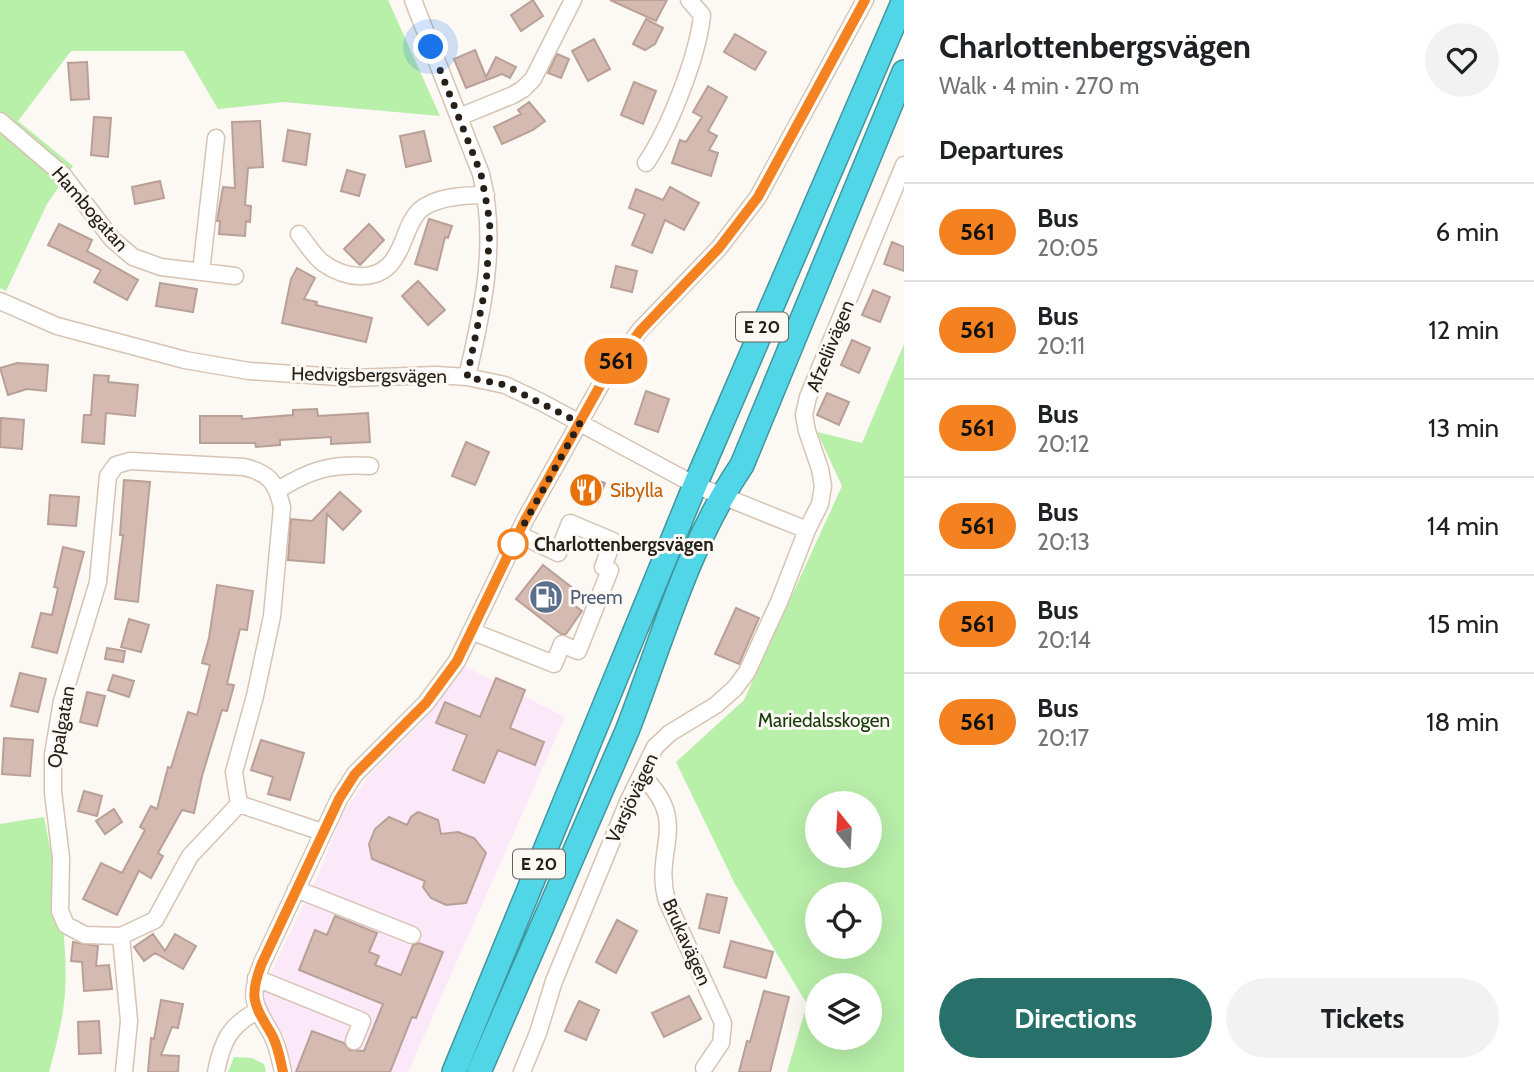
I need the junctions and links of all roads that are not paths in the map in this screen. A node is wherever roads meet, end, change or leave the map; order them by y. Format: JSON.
{"nodes":[{"id":1,"x":413,"y":0,"type":"edge"},
{"id":2,"x":573,"y":0,"type":"edge"},
{"id":3,"x":689,"y":0,"type":"edge"},
{"id":4,"x":865,"y":0,"type":"edge"},
{"id":5,"x":904,"y":0,"type":"edge"},
{"id":6,"x":904,"y":72,"type":"edge"},
{"id":7,"x":459,"y":117,"type":"junction"},
{"id":8,"x":0,"y":121,"type":"edge"},
{"id":9,"x":216,"y":138,"type":"dead end"},
{"id":10,"x":646,"y":163,"type":"dead end"},
{"id":11,"x":904,"y":165,"type":"edge"},
{"id":12,"x":486,"y":195,"type":"junction"},
{"id":13,"x":299,"y":234,"type":"dead end"},
{"id":14,"x":201,"y":272,"type":"junction"},
{"id":15,"x":235,"y":275,"type":"dead end"},
{"id":16,"x":0,"y":302,"type":"edge"},
{"id":17,"x":467,"y":377,"type":"junction"},
{"id":18,"x":580,"y":423,"type":"junction"},
{"id":19,"x":370,"y":466,"type":"dead end"},
{"id":20,"x":695,"y":485,"type":"junction"},
{"id":21,"x":278,"y":490,"type":"junction"},
{"id":22,"x":720,"y":497,"type":"junction"},
{"id":23,"x":807,"y":530,"type":"junction"},
{"id":24,"x":519,"y":534,"type":"junction"},
{"id":25,"x":471,"y":631,"type":"junction"},
{"id":26,"x":641,"y":775,"type":"junction"},
{"id":27,"x":239,"y":804,"type":"junction"},
{"id":28,"x":322,"y":832,"type":"junction"},
{"id":29,"x":296,"y":890,"type":"junction"},
{"id":30,"x":412,"y":935,"type":"dead end"},
{"id":31,"x":121,"y":936,"type":"junction"},
{"id":32,"x":256,"y":978,"type":"junction"},
{"id":33,"x":257,"y":1011,"type":"junction"},
{"id":34,"x":354,"y":1041,"type":"dead end"},
{"id":35,"x":704,"y":1068,"type":"dead end"},
{"id":36,"x":124,"y":1072,"type":"edge"},
{"id":37,"x":216,"y":1072,"type":"edge"},
{"id":38,"x":283,"y":1072,"type":"edge"},
{"id":39,"x":454,"y":1072,"type":"edge"},
{"id":40,"x":479,"y":1072,"type":"edge"},
{"id":41,"x":522,"y":1072,"type":"edge"}],
"edges":[{"from":1,"to":7,"type":"street"},
{"from":2,"to":7,"type":"street"},
{"from":3,"to":10,"type":"street"},
{"from":4,"to":18,"type":"street"},
{"from":5,"to":20,"type":"highway","number":"E 20"},
{"from":6,"to":22,"type":"highway","number":"E 20"},
{"from":7,"to":12,"type":"street"},
{"from":8,"to":14,"type":"street","name":"Hambogatan"},
{"from":9,"to":14,"type":"street"},
{"from":11,"to":23,"type":"street","name":"Afzeliivägen"},
{"from":12,"to":13,"type":"street"},
{"from":12,"to":17,"type":"street"},
{"from":14,"to":15,"type":"street","name":"Hambogatan"},
{"from":16,"to":17,"type":"street","name":"Hedvigsbergsvägen"},
{"from":17,"to":18,"type":"street","name":"Hedvigsbergsvägen"},
{"from":18,"to":20,"type":"street","name":"Hedvigsbergsvägen"},
{"from":18,"to":24,"type":"street"},
{"from":19,"to":21,"type":"street"},
{"from":20,"to":22,"type":"street","name":"Hedvigsbergsvägen"},
{"from":20,"to":39,"type":"highway","number":"E 20"},
{"from":21,"to":27,"type":"street"},
{"from":21,"to":31,"type":"street","name":"Opalgatan"},
{"from":22,"to":23,"type":"street"},
{"from":22,"to":40,"type":"highway","number":"E 20"},
{"from":23,"to":26,"type":"street","name":"Varsjövägen"},
{"from":24,"to":25,"type":"street"},
{"from":24,"to":25,"type":"street"},
{"from":25,"to":28,"type":"street"},
{"from":26,"to":35,"type":"street","name":"Brukavägen"},
{"from":26,"to":41,"type":"street","name":"Varsjövägen"},
{"from":27,"to":28,"type":"street"},
{"from":27,"to":31,"type":"street","name":"Opalgatan"},
{"from":28,"to":29,"type":"street"},
{"from":29,"to":30,"type":"street"},
{"from":29,"to":32,"type":"street"},
{"from":31,"to":36,"type":"street"},
{"from":32,"to":33,"type":"street"},
{"from":32,"to":34,"type":"street"},
{"from":33,"to":37,"type":"street"},
{"from":33,"to":38,"type":"street"}]}
